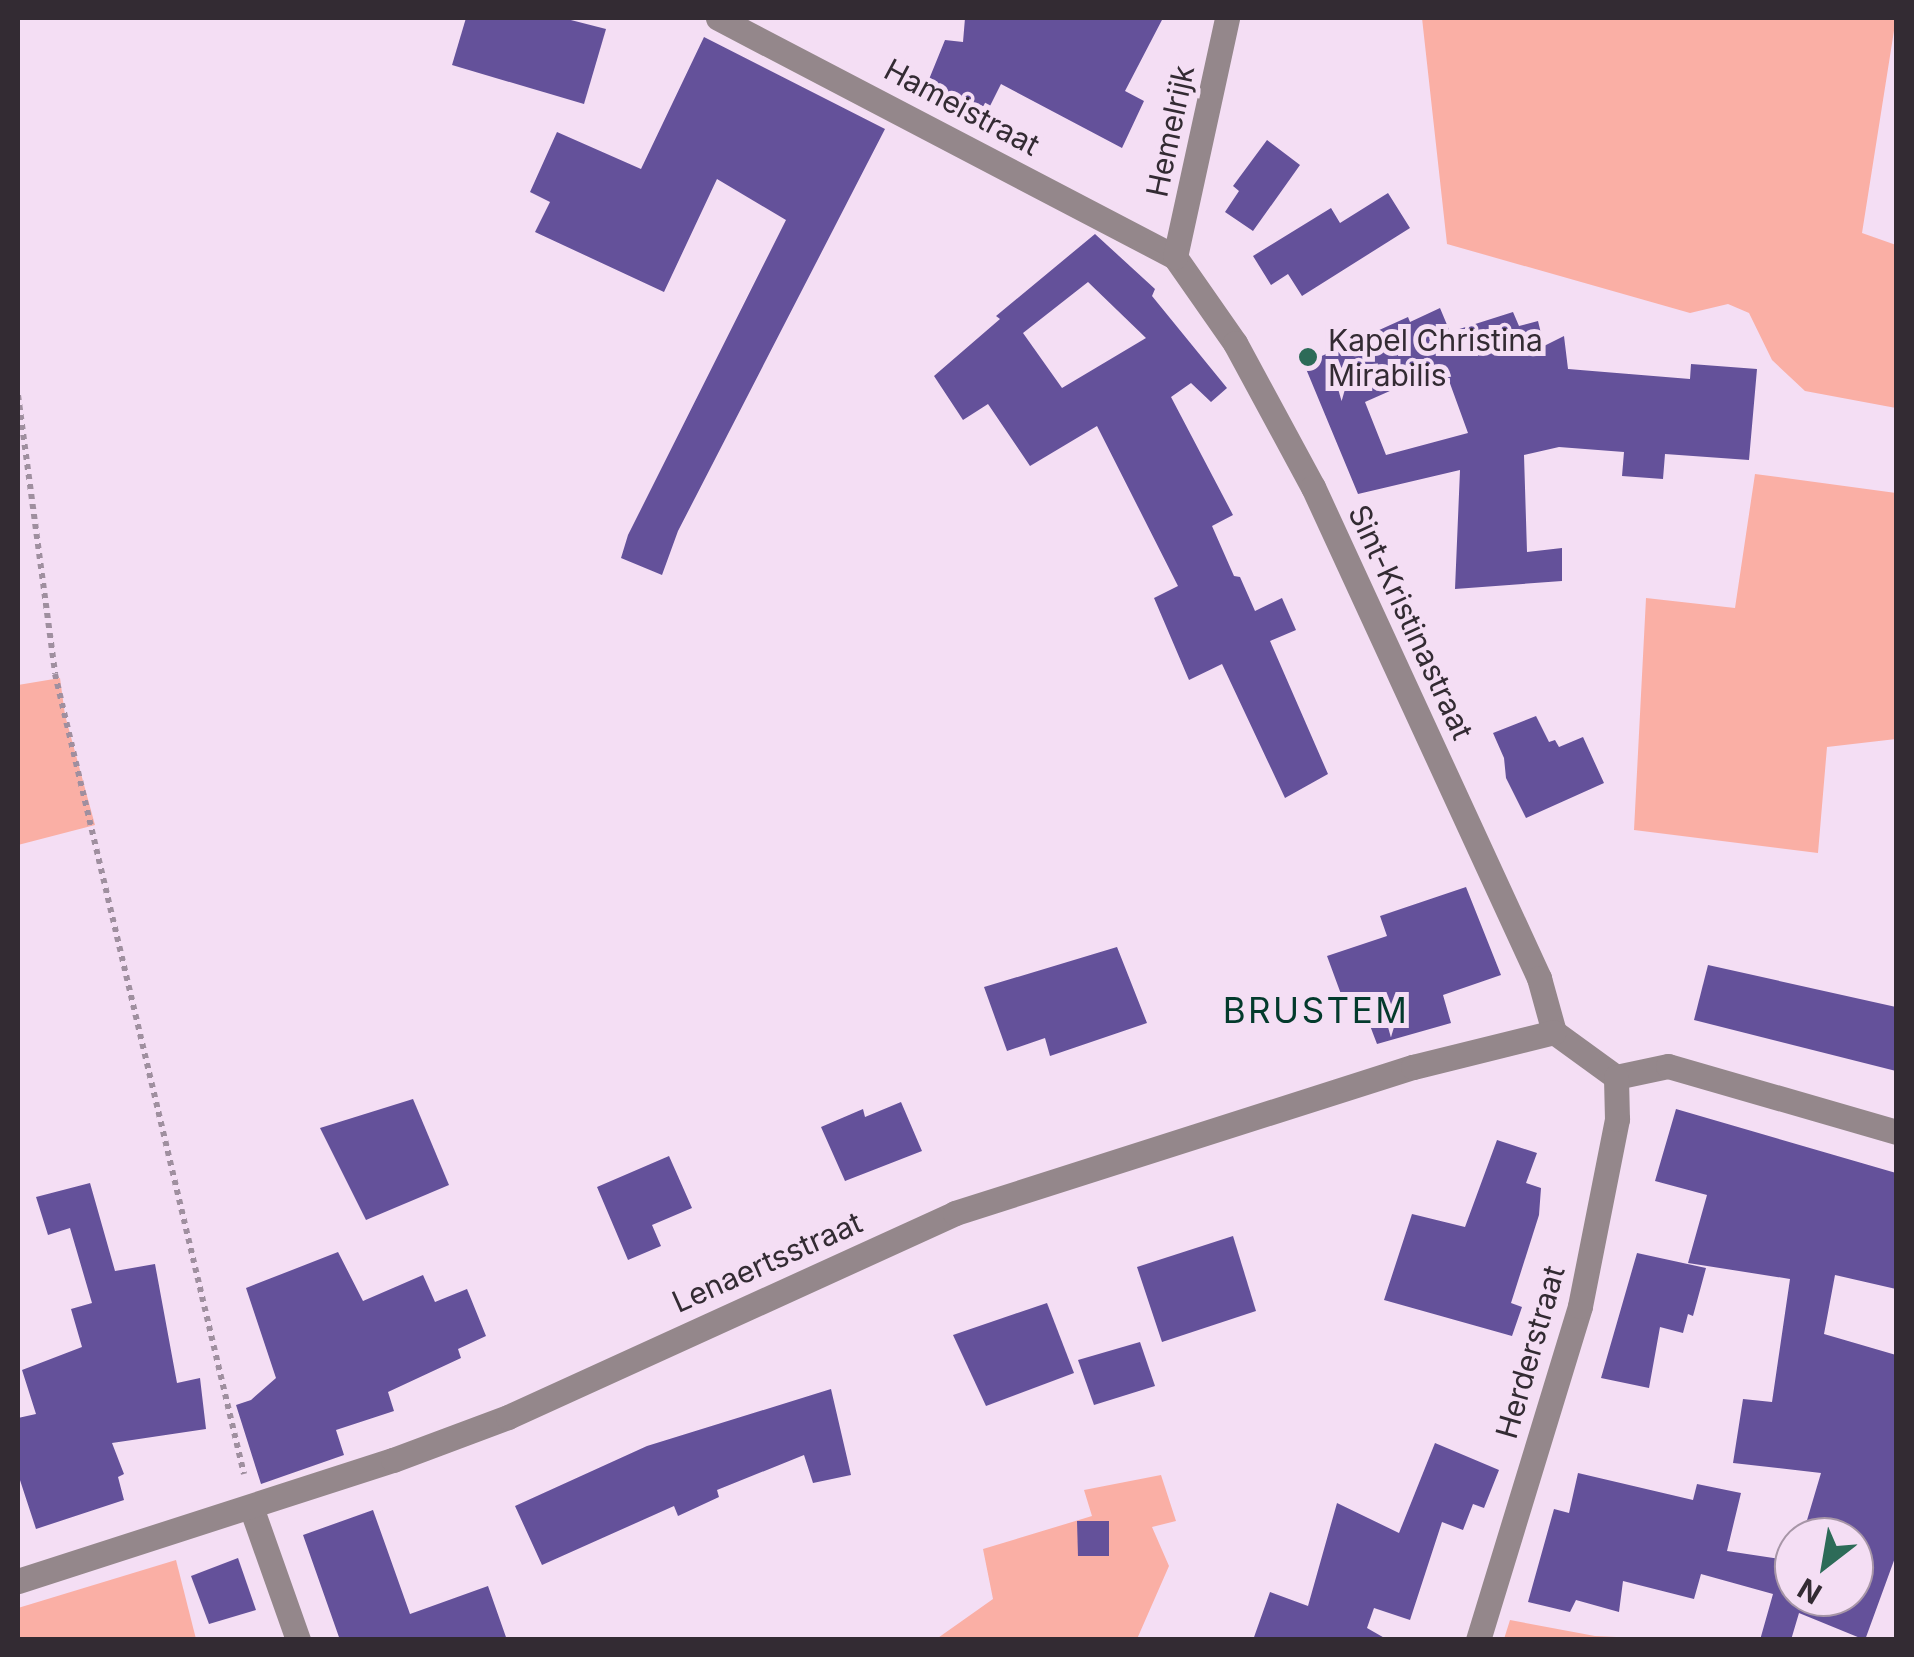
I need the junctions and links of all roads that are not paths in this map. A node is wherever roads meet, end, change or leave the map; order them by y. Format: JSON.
{"nodes":[{"id":1,"x":718,"y":18,"type":"edge"},
{"id":2,"x":1227,"y":18,"type":"edge"},
{"id":3,"x":1174,"y":257,"type":"junction"},
{"id":4,"x":1554,"y":1032,"type":"junction"},
{"id":5,"x":1616,"y":1077,"type":"junction"},
{"id":6,"x":1896,"y":1132,"type":"edge"},
{"id":7,"x":251,"y":1507,"type":"junction"},
{"id":8,"x":18,"y":1581,"type":"edge"},
{"id":9,"x":298,"y":1640,"type":"edge"},
{"id":10,"x":1478,"y":1640,"type":"edge"}],
"edges":[{"from":1,"to":3,"type":"street","name":"Hameistraat"},
{"from":2,"to":3,"type":"street","name":"Hemelrijk"},
{"from":3,"to":4,"type":"street","name":"Sint-Kristinastraat"},
{"from":4,"to":5,"type":"street"},
{"from":4,"to":7,"type":"street","name":"Lenaertsstraat"},
{"from":5,"to":6,"type":"street"},
{"from":5,"to":10,"type":"street","name":"Herderstraat"},
{"from":7,"to":8,"type":"street","name":"Lenaertsstraat"},
{"from":7,"to":9,"type":"street"}]}
